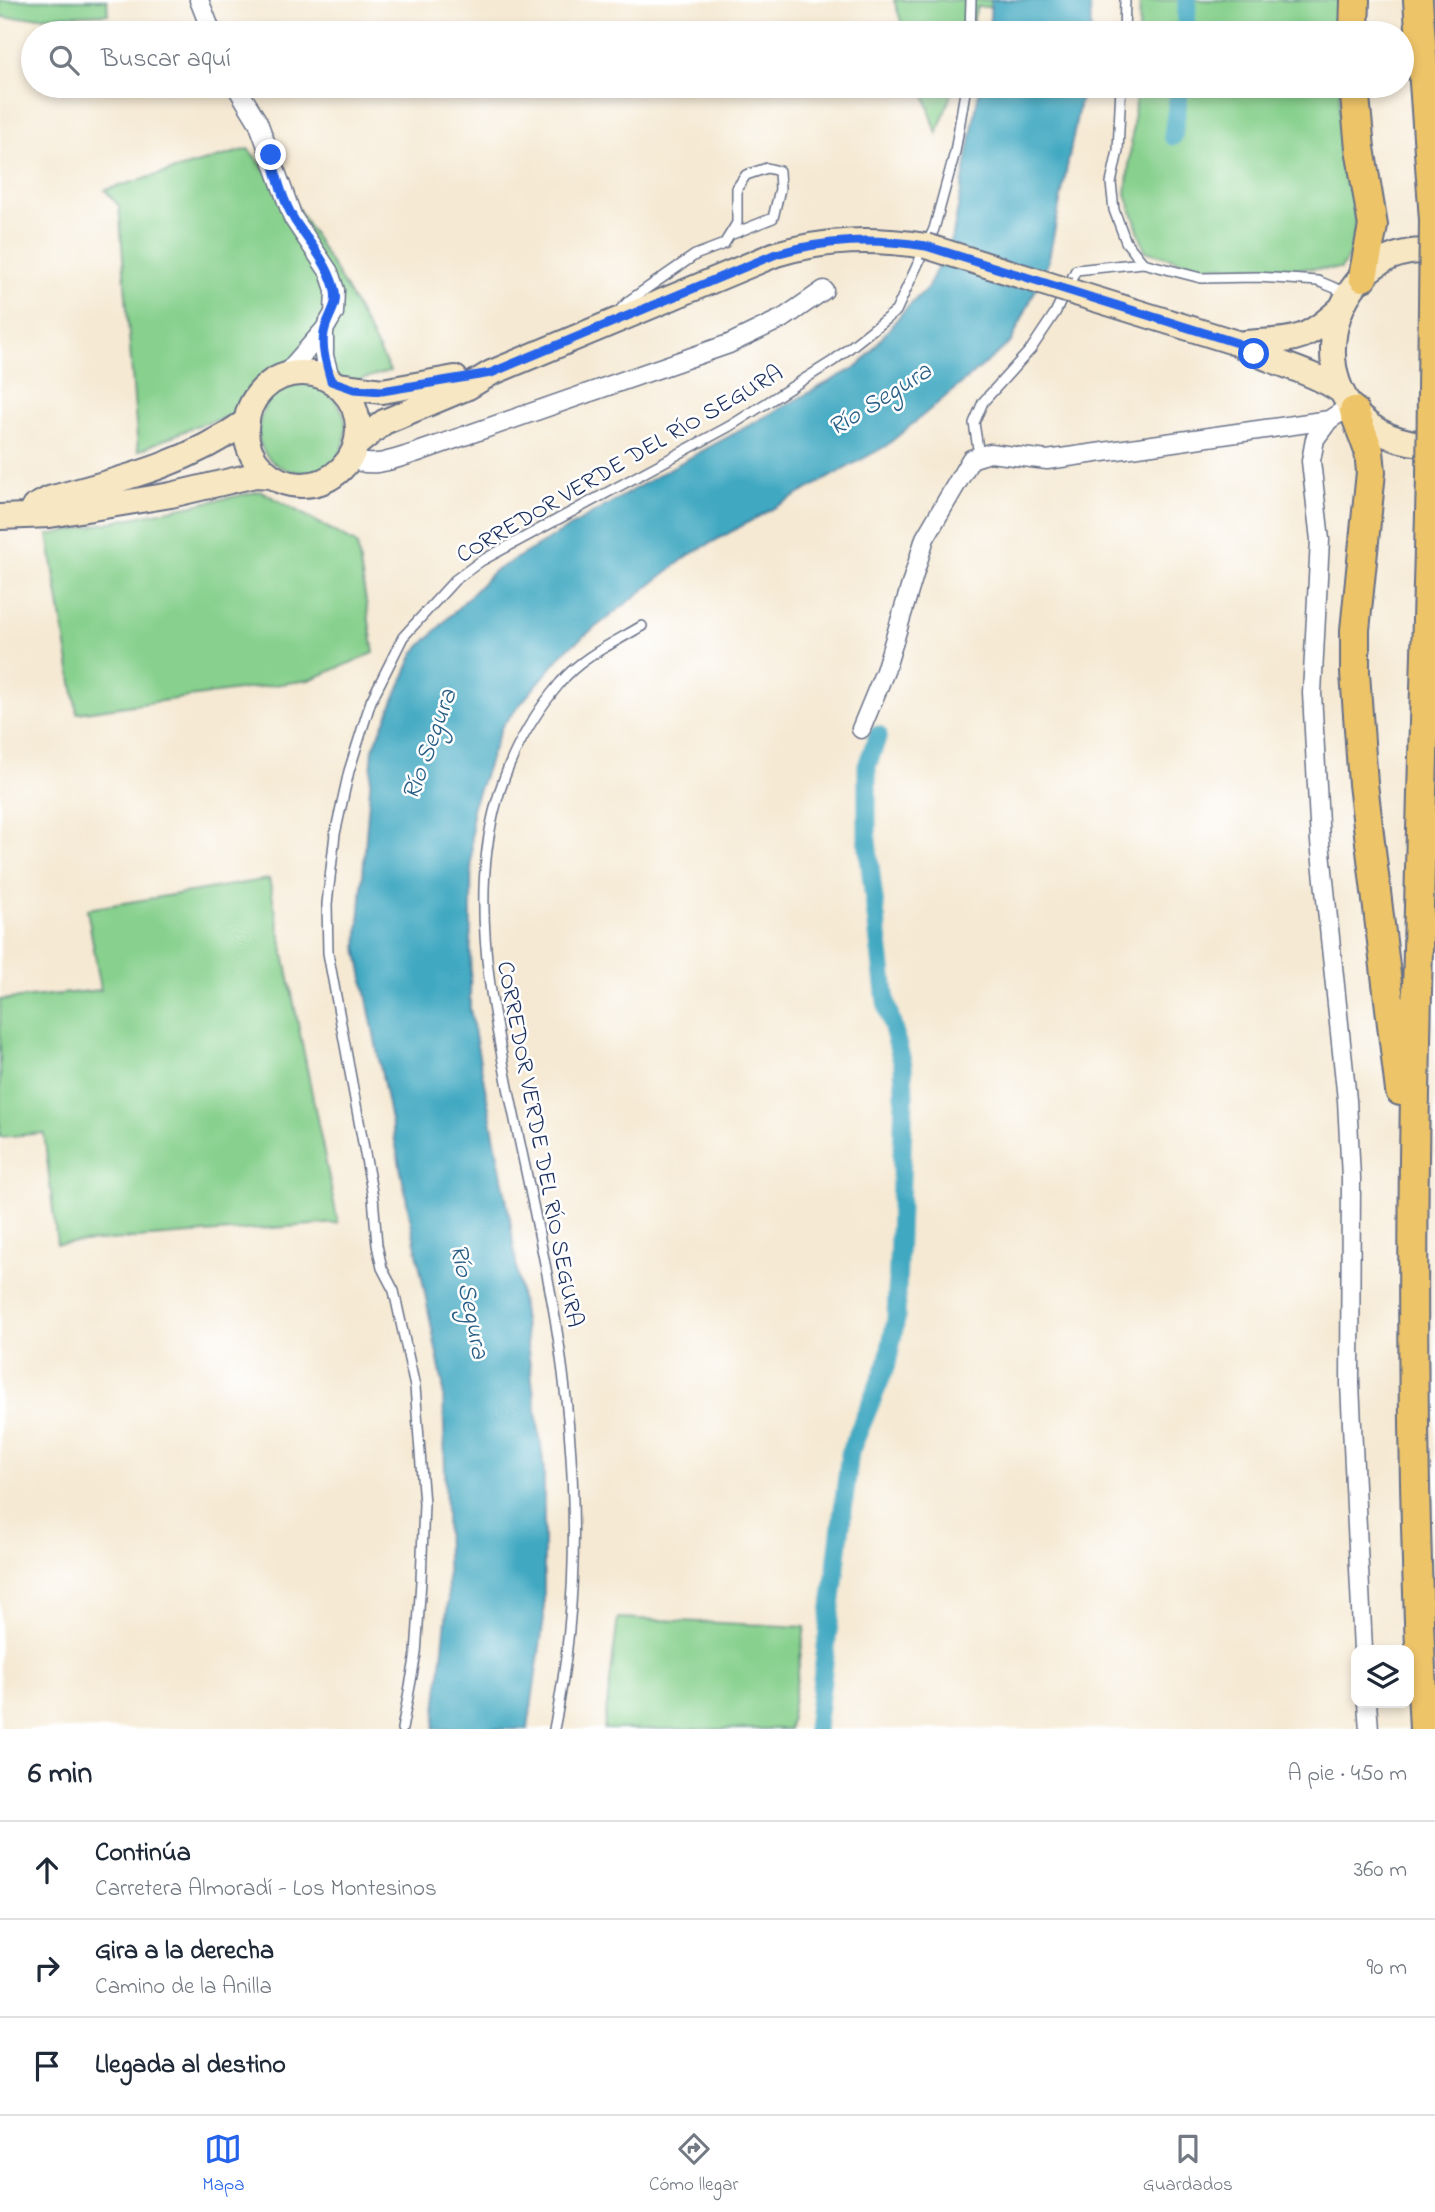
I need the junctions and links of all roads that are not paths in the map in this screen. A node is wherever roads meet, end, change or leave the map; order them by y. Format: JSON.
{"nodes":[{"id":1,"x":199,"y":0,"type":"edge"},
{"id":2,"x":971,"y":0,"type":"edge"},
{"id":3,"x":1125,"y":0,"type":"edge"},
{"id":4,"x":1355,"y":0,"type":"edge"},
{"id":5,"x":1418,"y":0,"type":"edge"},
{"id":6,"x":207,"y":21,"type":"edge"},
{"id":7,"x":970,"y":21,"type":"edge"},
{"id":8,"x":1124,"y":21,"type":"edge"},
{"id":9,"x":1354,"y":21,"type":"edge"},
{"id":10,"x":243,"y":98,"type":"edge"},
{"id":11,"x":964,"y":98,"type":"edge"},
{"id":12,"x":1120,"y":98,"type":"edge"},
{"id":13,"x":1355,"y":98,"type":"edge"},
{"id":14,"x":1434,"y":220,"type":"edge"},
{"id":15,"x":730,"y":234,"type":"junction"},
{"id":16,"x":1435,"y":252,"type":"edge"},
{"id":17,"x":1143,"y":263,"type":"junction"},
{"id":18,"x":824,"y":290,"type":"dead end"},
{"id":19,"x":1350,"y":293,"type":"junction"},
{"id":20,"x":609,"y":324,"type":"junction"},
{"id":21,"x":324,"y":330,"type":"junction"},
{"id":22,"x":1237,"y":343,"type":"junction"},
{"id":23,"x":491,"y":373,"type":"junction"},
{"id":24,"x":284,"y":376,"type":"junction"},
{"id":25,"x":334,"y":383,"type":"junction"},
{"id":26,"x":1344,"y":407,"type":"junction"},
{"id":27,"x":247,"y":421,"type":"junction"},
{"id":28,"x":1435,"y":445,"type":"edge"},
{"id":29,"x":354,"y":451,"type":"junction"},
{"id":30,"x":979,"y":455,"type":"junction"},
{"id":31,"x":271,"y":476,"type":"junction"},
{"id":32,"x":9,"y":516,"type":"edge"},
{"id":33,"x":642,"y":626,"type":"dead end"},
{"id":34,"x":861,"y":729,"type":"dead end"},
{"id":35,"x":1435,"y":1058,"type":"edge"},
{"id":36,"x":1412,"y":1276,"type":"junction"},
{"id":37,"x":1363,"y":1645,"type":"edge"},
{"id":38,"x":1367,"y":1708,"type":"edge"},
{"id":39,"x":402,"y":1729,"type":"edge"},
{"id":40,"x":554,"y":1729,"type":"edge"},
{"id":41,"x":1369,"y":1729,"type":"edge"},
{"id":42,"x":1424,"y":1729,"type":"edge"}],
"edges":[{"from":1,"to":6,"type":"street"},
{"from":2,"to":7,"type":"lane"},
{"from":3,"to":8,"type":"lane"},
{"from":4,"to":9,"type":"main road"},
{"from":5,"to":14,"type":"main road"},
{"from":10,"to":21,"type":"street"},
{"from":11,"to":39,"type":"lane","name":"CORREDOR VERDE DEL RÍO SEGURA"},
{"from":12,"to":17,"type":"lane"},
{"from":13,"to":19,"type":"main road"},
{"from":14,"to":36,"type":"main road","bridge":true},
{"from":15,"to":15,"type":"lane"},
{"from":15,"to":20,"type":"lane"},
{"from":16,"to":19,"type":"main road"},
{"from":17,"to":19,"type":"lane"},
{"from":17,"to":30,"type":"lane"},
{"from":18,"to":29,"type":"street"},
{"from":19,"to":22,"type":"main road"},
{"from":19,"to":26,"type":"main road"},
{"from":20,"to":22,"type":"main road","bridge":true},
{"from":20,"to":23,"type":"main road"},
{"from":21,"to":24,"type":"street"},
{"from":21,"to":25,"type":"street"},
{"from":22,"to":26,"type":"main road"},
{"from":23,"to":25,"type":"main road"},
{"from":23,"to":29,"type":"main road"},
{"from":24,"to":25,"type":"main road"},
{"from":24,"to":27,"type":"main road"},
{"from":25,"to":29,"type":"main road"},
{"from":26,"to":28,"type":"main road"},
{"from":26,"to":30,"type":"street"},
{"from":26,"to":36,"type":"main road"},
{"from":26,"to":37,"type":"street"},
{"from":27,"to":31,"type":"main road"},
{"from":27,"to":32,"type":"main road"},
{"from":29,"to":31,"type":"main road"},
{"from":30,"to":34,"type":"street"},
{"from":31,"to":32,"type":"main road"},
{"from":33,"to":40,"type":"lane","name":"CORREDOR VERDE DEL RÍO SEGURA"},
{"from":35,"to":36,"type":"main road"},
{"from":36,"to":42,"type":"main road"},
{"from":38,"to":41,"type":"street"}]}
